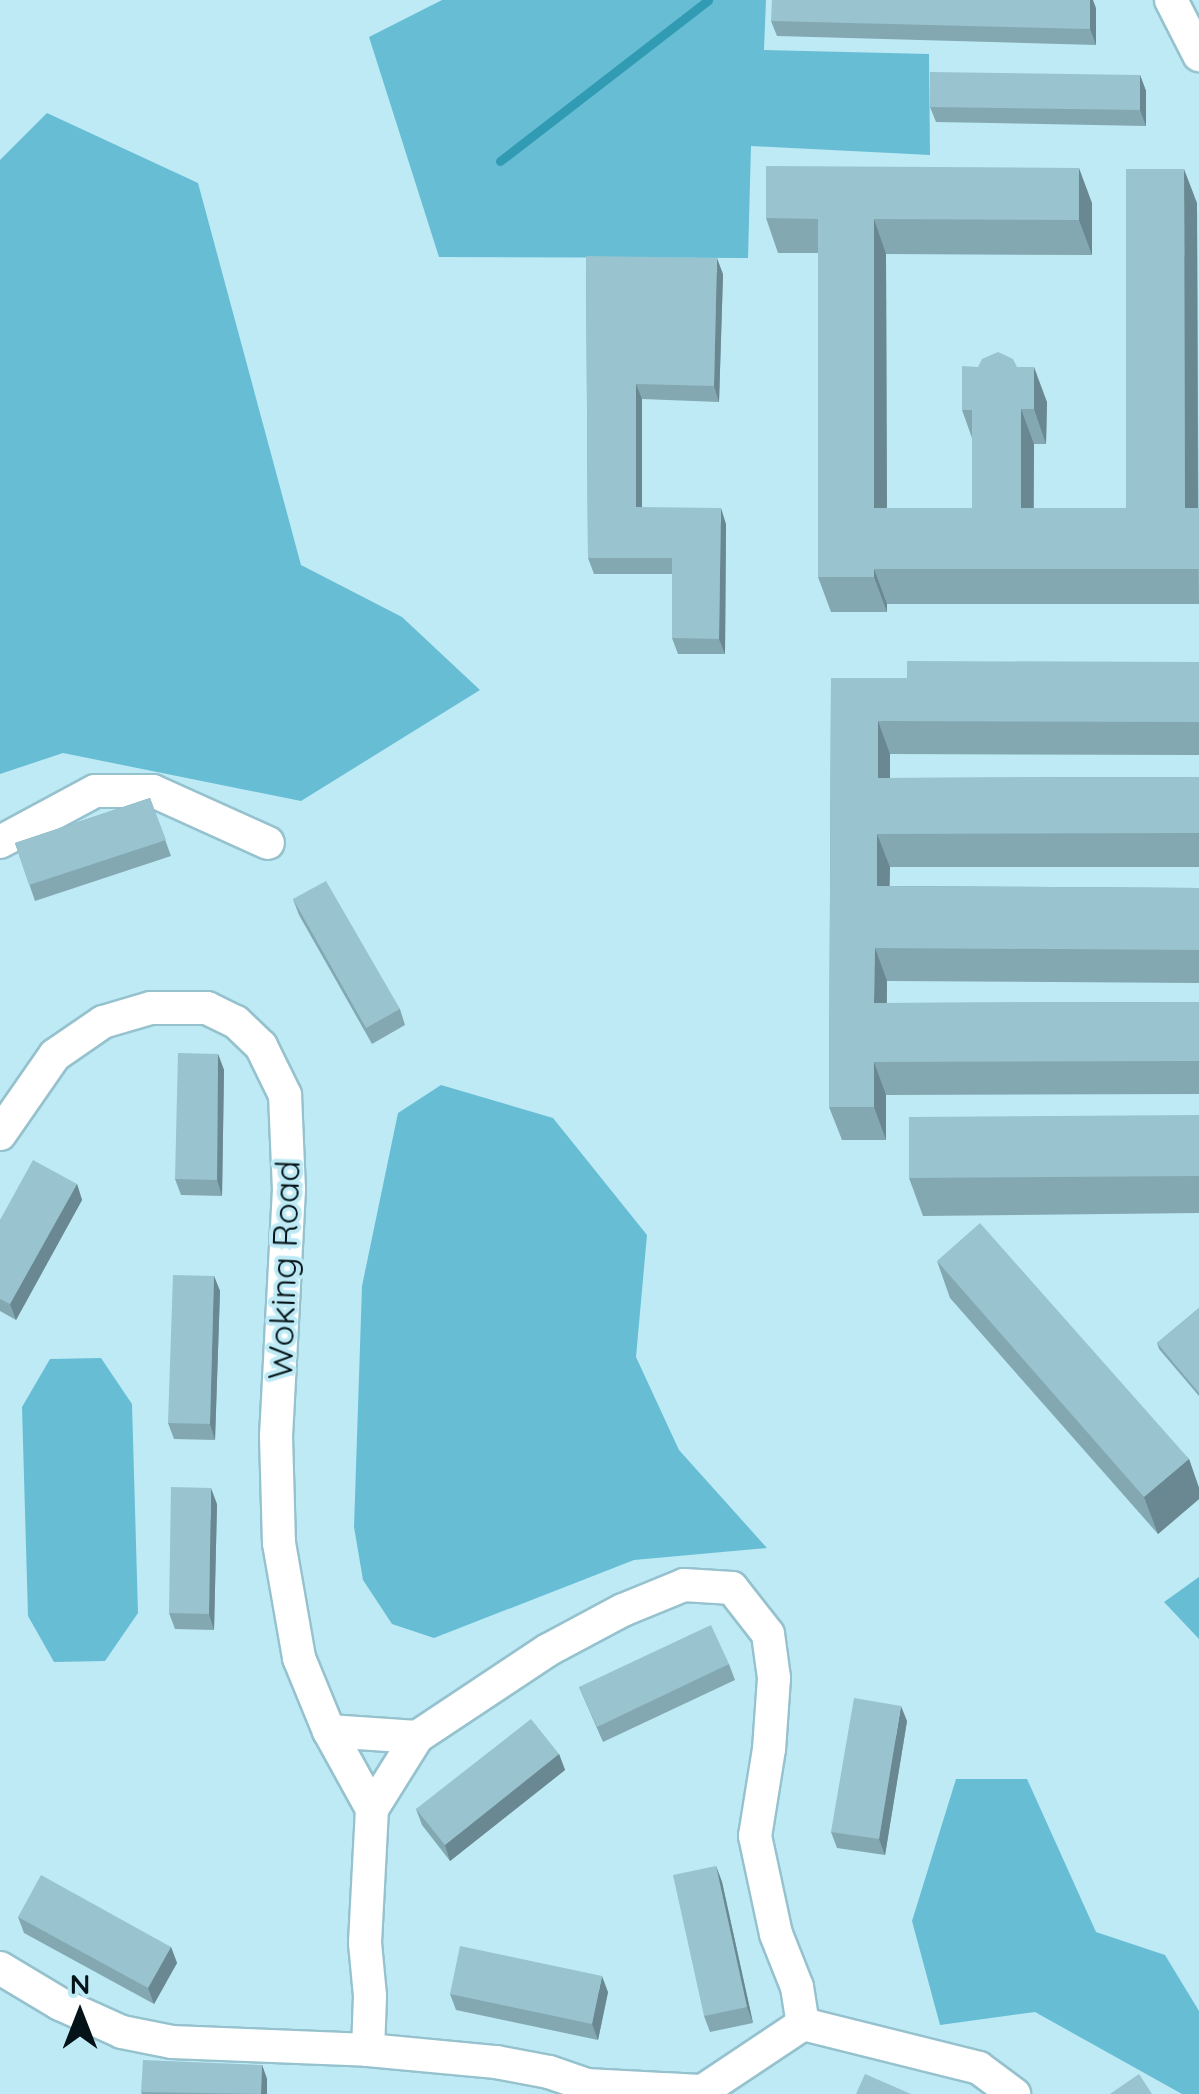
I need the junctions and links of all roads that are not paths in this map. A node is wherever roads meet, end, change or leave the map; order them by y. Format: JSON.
{"nodes":[{"id":1,"x":1184,"y":12,"type":"edge"},
{"id":2,"x":1199,"y":55,"type":"edge"},
{"id":3,"x":0,"y":842,"type":"edge"},
{"id":4,"x":268,"y":843,"type":"dead end"},
{"id":5,"x":0,"y":1134,"type":"edge"},
{"id":6,"x":329,"y":1731,"type":"junction"},
{"id":7,"x":417,"y":1737,"type":"junction"},
{"id":8,"x":372,"y":1810,"type":"junction"},
{"id":9,"x":0,"y":1968,"type":"edge"},
{"id":10,"x":803,"y":2024,"type":"junction"},
{"id":11,"x":368,"y":2050,"type":"junction"},
{"id":12,"x":589,"y":2090,"type":"edge"},
{"id":13,"x":699,"y":2093,"type":"edge"},
{"id":14,"x":1014,"y":2094,"type":"edge"}],
"edges":[{"from":1,"to":2,"type":"street"},
{"from":3,"to":4,"type":"street"},
{"from":5,"to":6,"type":"street","name":"Woking Road"},
{"from":6,"to":7,"type":"street"},
{"from":6,"to":8,"type":"street","name":"Woking Road"},
{"from":7,"to":8,"type":"street"},
{"from":7,"to":10,"type":"street"},
{"from":8,"to":11,"type":"street"},
{"from":9,"to":11,"type":"street"},
{"from":10,"to":13,"type":"street"},
{"from":10,"to":14,"type":"street"},
{"from":11,"to":12,"type":"street"},
{"from":12,"to":13,"type":"street"}]}
